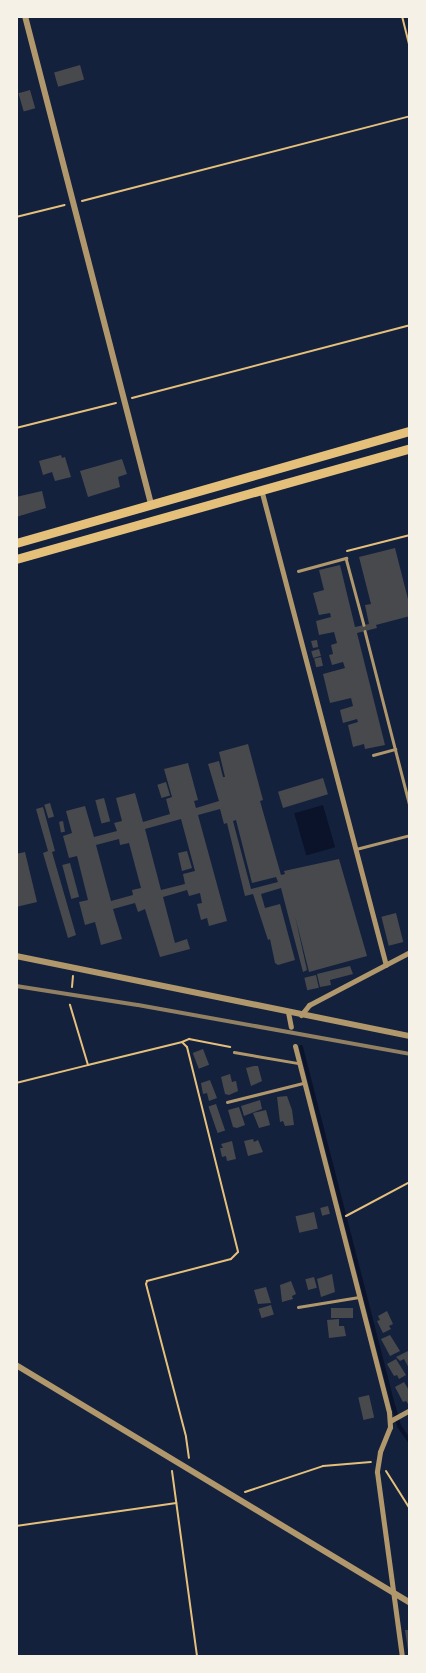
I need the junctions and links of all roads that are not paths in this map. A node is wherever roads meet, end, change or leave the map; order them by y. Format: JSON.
{"nodes":[{"id":1,"x":25,"y":16,"type":"edge"},
{"id":2,"x":410,"y":431,"type":"edge"},
{"id":3,"x":410,"y":448,"type":"edge"},
{"id":4,"x":261,"y":489,"type":"junction"},
{"id":5,"x":151,"y":504,"type":"junction"},
{"id":6,"x":16,"y":543,"type":"edge"},
{"id":7,"x":16,"y":559,"type":"edge"},
{"id":8,"x":298,"y":571,"type":"dead end"},
{"id":9,"x":364,"y":625,"type":"dead end"},
{"id":10,"x":365,"y":630,"type":"dead end"},
{"id":11,"x":395,"y":749,"type":"junction"},
{"id":12,"x":373,"y":755,"type":"dead end"},
{"id":13,"x":410,"y":806,"type":"edge"},
{"id":14,"x":410,"y":835,"type":"edge"},
{"id":15,"x":354,"y":849,"type":"junction"},
{"id":16,"x":410,"y":952,"type":"edge"},
{"id":17,"x":16,"y":956,"type":"edge"},
{"id":18,"x":386,"y":965,"type":"junction"},
{"id":19,"x":288,"y":1012,"type":"junction"},
{"id":20,"x":301,"y":1015,"type":"junction"},
{"id":21,"x":291,"y":1027,"type":"dead end"},
{"id":22,"x":410,"y":1036,"type":"edge"},
{"id":23,"x":295,"y":1046,"type":"dead end"},
{"id":24,"x":234,"y":1052,"type":"road end"},
{"id":25,"x":298,"y":1063,"type":"junction"},
{"id":26,"x":303,"y":1083,"type":"junction"},
{"id":27,"x":227,"y":1102,"type":"dead end"},
{"id":28,"x":360,"y":1297,"type":"junction"},
{"id":29,"x":298,"y":1307,"type":"dead end"},
{"id":30,"x":16,"y":1365,"type":"edge"},
{"id":31,"x":410,"y":1410,"type":"edge"},
{"id":32,"x":390,"y":1420,"type":"junction"},
{"id":33,"x":393,"y":1593,"type":"junction"},
{"id":34,"x":410,"y":1603,"type":"edge"},
{"id":35,"x":402,"y":1657,"type":"edge"}],
"edges":[{"from":1,"to":5,"type":"street"},
{"from":2,"to":5,"type":"highway"},
{"from":3,"to":4,"type":"highway"},
{"from":4,"to":7,"type":"highway"},
{"from":4,"to":15,"type":"street"},
{"from":5,"to":6,"type":"highway"},
{"from":8,"to":9,"type":"lane"},
{"from":10,"to":11,"type":"lane"},
{"from":11,"to":12,"type":"lane"},
{"from":11,"to":13,"type":"lane"},
{"from":14,"to":15,"type":"lane"},
{"from":15,"to":18,"type":"street"},
{"from":16,"to":18,"type":"street"},
{"from":17,"to":19,"type":"street"},
{"from":18,"to":20,"type":"street"},
{"from":19,"to":20,"type":"street"},
{"from":19,"to":21,"type":"street"},
{"from":20,"to":22,"type":"street"},
{"from":23,"to":25,"type":"street"},
{"from":24,"to":25,"type":"lane"},
{"from":25,"to":26,"type":"street"},
{"from":26,"to":27,"type":"lane"},
{"from":26,"to":28,"type":"street"},
{"from":28,"to":29,"type":"lane"},
{"from":28,"to":32,"type":"street"},
{"from":30,"to":33,"type":"street"},
{"from":31,"to":32,"type":"street"},
{"from":32,"to":33,"type":"street"},
{"from":33,"to":34,"type":"street"},
{"from":33,"to":35,"type":"street"}]}
